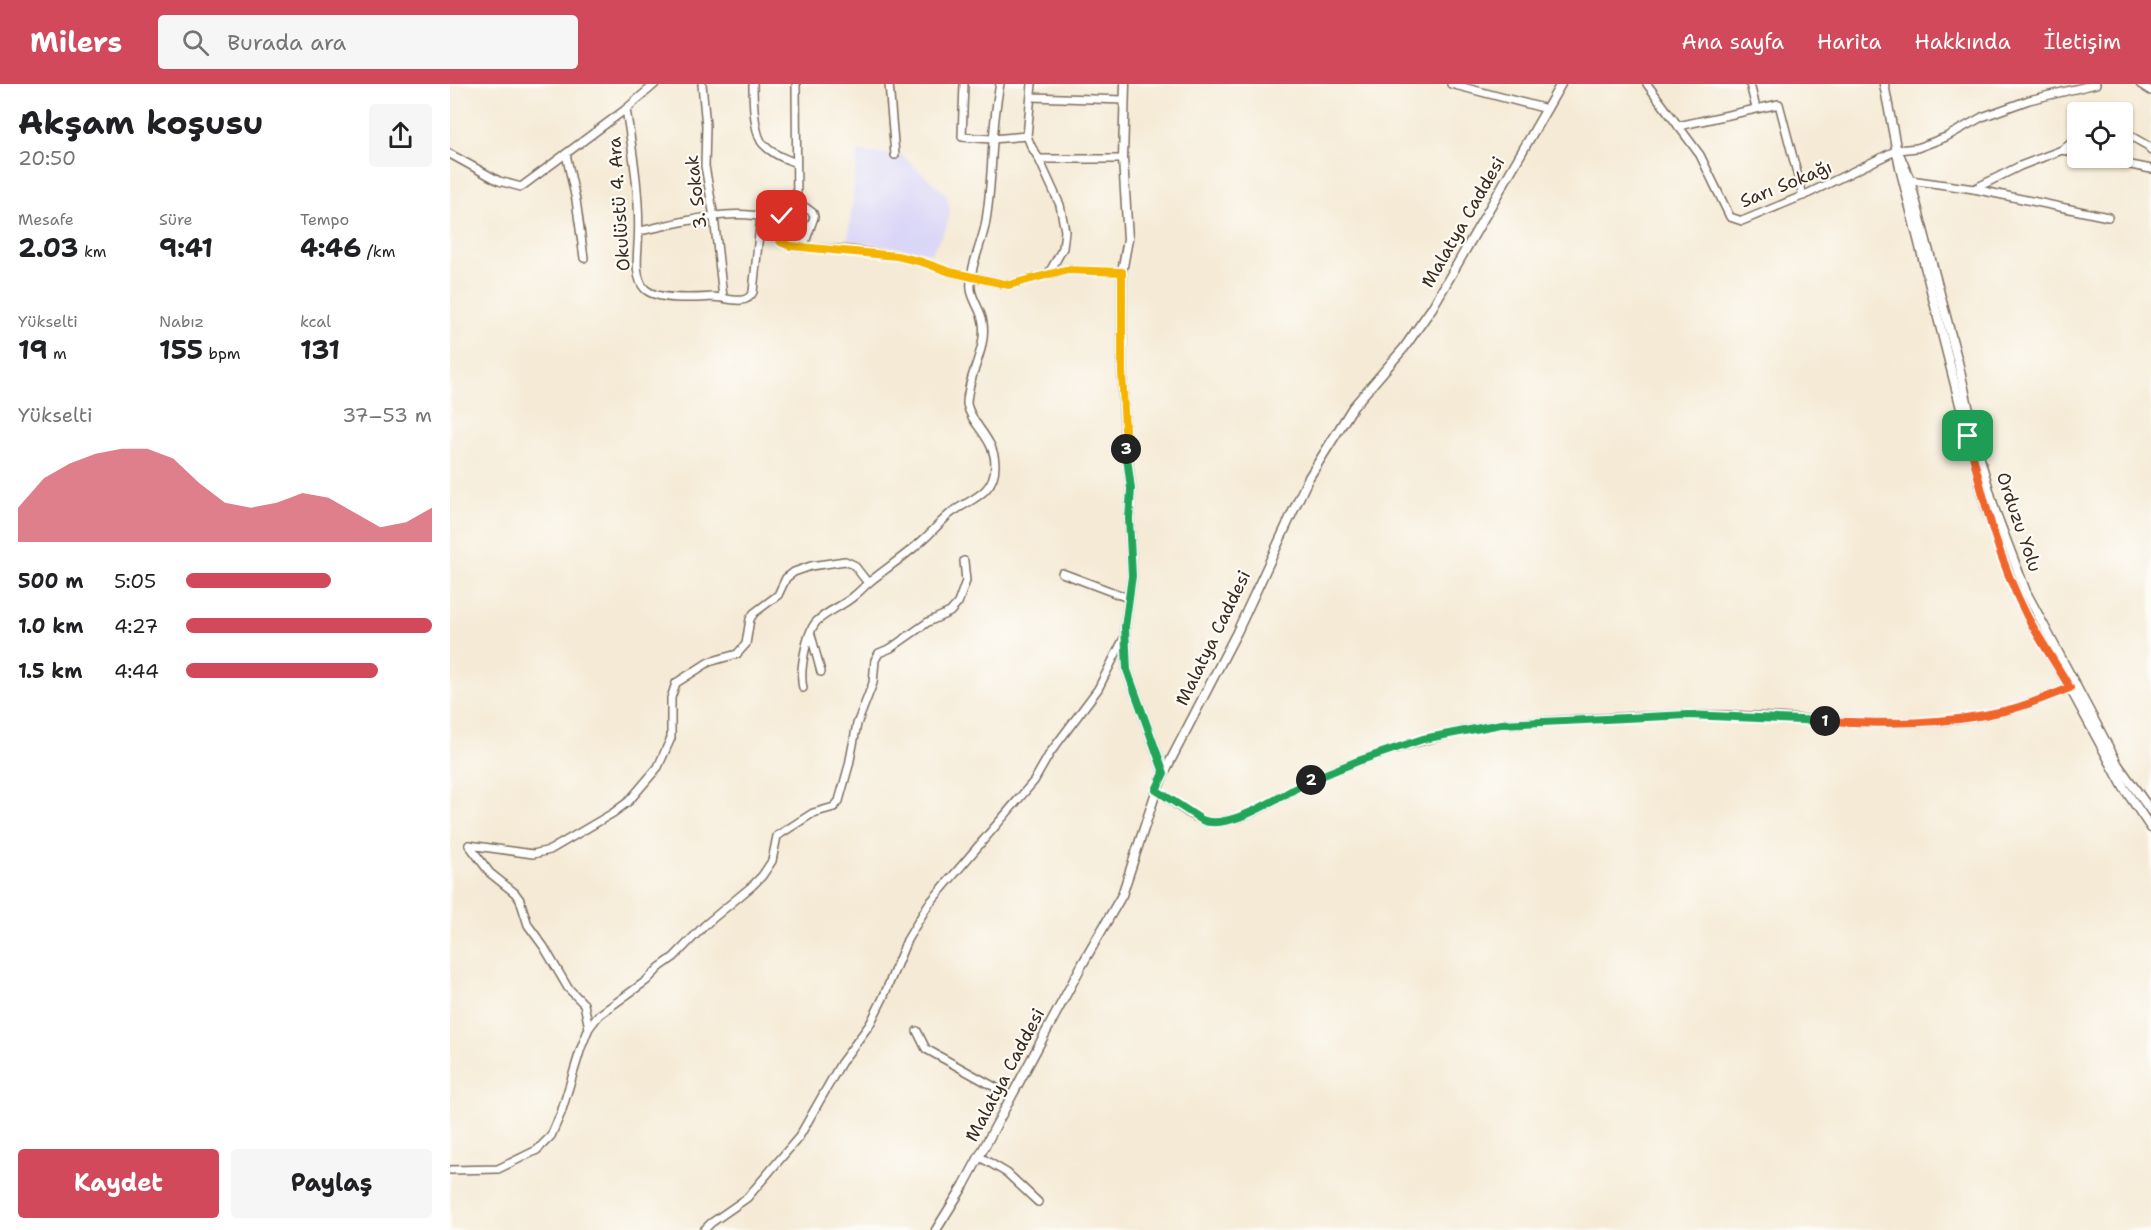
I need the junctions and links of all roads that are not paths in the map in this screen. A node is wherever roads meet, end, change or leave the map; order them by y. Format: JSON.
{"nodes":[{"id":1,"x":655,"y":84,"type":"edge"},
{"id":2,"x":702,"y":84,"type":"edge"},
{"id":3,"x":753,"y":84,"type":"edge"},
{"id":4,"x":796,"y":84,"type":"edge"},
{"id":5,"x":890,"y":84,"type":"edge"},
{"id":6,"x":964,"y":84,"type":"edge"},
{"id":7,"x":1000,"y":84,"type":"edge"},
{"id":8,"x":1032,"y":84,"type":"edge"},
{"id":9,"x":1125,"y":84,"type":"edge"},
{"id":10,"x":1451,"y":84,"type":"edge"},
{"id":11,"x":1561,"y":84,"type":"edge"},
{"id":12,"x":1647,"y":84,"type":"edge"},
{"id":13,"x":1750,"y":84,"type":"edge"},
{"id":14,"x":1884,"y":84,"type":"edge"},
{"id":15,"x":2096,"y":84,"type":"edge"},
{"id":16,"x":2140,"y":84,"type":"edge"},
{"id":17,"x":2151,"y":91,"type":"edge"},
{"id":18,"x":1031,"y":97,"type":"junction"},
{"id":19,"x":1124,"y":100,"type":"junction"},
{"id":20,"x":1756,"y":108,"type":"junction"},
{"id":21,"x":626,"y":109,"type":"junction"},
{"id":22,"x":1547,"y":109,"type":"junction"},
{"id":23,"x":1678,"y":126,"type":"junction"},
{"id":24,"x":1028,"y":136,"type":"junction"},
{"id":25,"x":2133,"y":137,"type":"edge"},
{"id":26,"x":992,"y":138,"type":"junction"},
{"id":27,"x":2067,"y":146,"type":"edge"},
{"id":28,"x":1897,"y":150,"type":"junction"},
{"id":29,"x":2062,"y":150,"type":"junction"},
{"id":30,"x":2067,"y":151,"type":"edge"},
{"id":31,"x":2151,"y":151,"type":"edge"},
{"id":32,"x":450,"y":154,"type":"edge"},
{"id":33,"x":566,"y":154,"type":"junction"},
{"id":34,"x":895,"y":155,"type":"dead end"},
{"id":35,"x":1039,"y":159,"type":"junction"},
{"id":36,"x":1123,"y":159,"type":"junction"},
{"id":37,"x":796,"y":163,"type":"junction"},
{"id":38,"x":2133,"y":165,"type":"edge"},
{"id":39,"x":2151,"y":169,"type":"edge"},
{"id":40,"x":1910,"y":180,"type":"junction"},
{"id":41,"x":1980,"y":188,"type":"junction"},
{"id":42,"x":1803,"y":196,"type":"junction"},
{"id":43,"x":797,"y":209,"type":"junction"},
{"id":44,"x":761,"y":215,"type":"junction"},
{"id":45,"x":714,"y":217,"type":"junction"},
{"id":46,"x":2108,"y":217,"type":"dead end"},
{"id":47,"x":777,"y":221,"type":"junction"},
{"id":48,"x":639,"y":231,"type":"junction"},
{"id":49,"x":803,"y":248,"type":"junction"},
{"id":50,"x":584,"y":258,"type":"dead end"},
{"id":51,"x":1122,"y":272,"type":"junction"},
{"id":52,"x":1049,"y":273,"type":"junction"},
{"id":53,"x":972,"y":277,"type":"junction"},
{"id":54,"x":723,"y":297,"type":"junction"},
{"id":55,"x":964,"y":561,"type":"dead end"},
{"id":56,"x":1062,"y":573,"type":"dead end"},
{"id":57,"x":868,"y":583,"type":"junction"},
{"id":58,"x":1128,"y":598,"type":"junction"},
{"id":59,"x":810,"y":632,"type":"junction"},
{"id":60,"x":1125,"y":636,"type":"junction"},
{"id":61,"x":821,"y":672,"type":"dead end"},
{"id":62,"x":802,"y":688,"type":"dead end"},
{"id":63,"x":2070,"y":688,"type":"junction"},
{"id":64,"x":1164,"y":773,"type":"junction"},
{"id":65,"x":1156,"y":790,"type":"junction"},
{"id":66,"x":2151,"y":811,"type":"edge"},
{"id":67,"x":2151,"y":828,"type":"edge"},
{"id":68,"x":589,"y":1028,"type":"junction"},
{"id":69,"x":917,"y":1031,"type":"dead end"},
{"id":70,"x":1011,"y":1096,"type":"junction"},
{"id":71,"x":980,"y":1157,"type":"junction"},
{"id":72,"x":450,"y":1170,"type":"edge"},
{"id":73,"x":1038,"y":1202,"type":"dead end"},
{"id":74,"x":704,"y":1230,"type":"edge"},
{"id":75,"x":936,"y":1230,"type":"edge"}],
"edges":[{"from":1,"to":21,"type":"street"},
{"from":2,"to":45,"type":"street","name":"3. Sokak"},
{"from":3,"to":37,"type":"street"},
{"from":4,"to":37,"type":"street"},
{"from":5,"to":34,"type":"street"},
{"from":6,"to":26,"type":"street"},
{"from":7,"to":26,"type":"street"},
{"from":8,"to":18,"type":"street"},
{"from":9,"to":19,"type":"street"},
{"from":10,"to":22,"type":"street"},
{"from":11,"to":22,"type":"street","name":"Malatya Caddesi"},
{"from":12,"to":23,"type":"street","name":"Sarı Sokağı"},
{"from":13,"to":20,"type":"street"},
{"from":14,"to":28,"type":"street"},
{"from":15,"to":28,"type":"street","name":"Sarı Sokağı"},
{"from":16,"to":17,"type":"street"},
{"from":18,"to":19,"type":"street"},
{"from":18,"to":24,"type":"street"},
{"from":19,"to":36,"type":"street"},
{"from":20,"to":23,"type":"street"},
{"from":20,"to":42,"type":"street"},
{"from":21,"to":33,"type":"street"},
{"from":21,"to":48,"type":"street","name":"Okulüstü 4. Ara"},
{"from":22,"to":64,"type":"street","name":"Malatya Caddesi"},
{"from":23,"to":42,"type":"street","name":"Sarı Sokağı"},
{"from":24,"to":26,"type":"street"},
{"from":24,"to":35,"type":"street"},
{"from":25,"to":31,"type":"street"},
{"from":26,"to":53,"type":"street"},
{"from":27,"to":29,"type":"street"},
{"from":28,"to":40,"type":"street","name":"Orduzu Yolu"},
{"from":28,"to":42,"type":"street","name":"Sarı Sokağı"},
{"from":28,"to":63,"type":"street"},
{"from":29,"to":30,"type":"street"},
{"from":29,"to":41,"type":"street"},
{"from":32,"to":33,"type":"street"},
{"from":33,"to":50,"type":"street"},
{"from":35,"to":36,"type":"street"},
{"from":35,"to":52,"type":"street"},
{"from":36,"to":51,"type":"street"},
{"from":37,"to":43,"type":"street"},
{"from":38,"to":39,"type":"street"},
{"from":40,"to":41,"type":"street"},
{"from":40,"to":66,"type":"street","name":"Orduzu Yolu"},
{"from":41,"to":46,"type":"street"},
{"from":43,"to":47,"type":"street"},
{"from":43,"to":49,"type":"street"},
{"from":44,"to":45,"type":"street"},
{"from":44,"to":47,"type":"street"},
{"from":44,"to":54,"type":"street"},
{"from":45,"to":48,"type":"street"},
{"from":45,"to":54,"type":"street","name":"3. Sokak"},
{"from":47,"to":49,"type":"street"},
{"from":48,"to":54,"type":"street","name":"Okulüstü 4. Ara"},
{"from":49,"to":53,"type":"street"},
{"from":51,"to":52,"type":"street"},
{"from":51,"to":58,"type":"street"},
{"from":52,"to":53,"type":"street"},
{"from":53,"to":57,"type":"street"},
{"from":55,"to":68,"type":"street"},
{"from":56,"to":58,"type":"street"},
{"from":57,"to":59,"type":"street"},
{"from":57,"to":68,"type":"street"},
{"from":58,"to":60,"type":"street"},
{"from":59,"to":61,"type":"street"},
{"from":59,"to":62,"type":"street"},
{"from":60,"to":64,"type":"street"},
{"from":60,"to":74,"type":"street"},
{"from":63,"to":65,"type":"street"},
{"from":63,"to":67,"type":"street"},
{"from":64,"to":65,"type":"street","name":"Malatya Caddesi"},
{"from":65,"to":70,"type":"street","name":"Malatya Caddesi"},
{"from":68,"to":72,"type":"street"},
{"from":69,"to":70,"type":"street"},
{"from":70,"to":71,"type":"street","name":"Malatya Caddesi"},
{"from":71,"to":73,"type":"street"},
{"from":71,"to":75,"type":"street","name":"Malatya Caddesi"}]}
